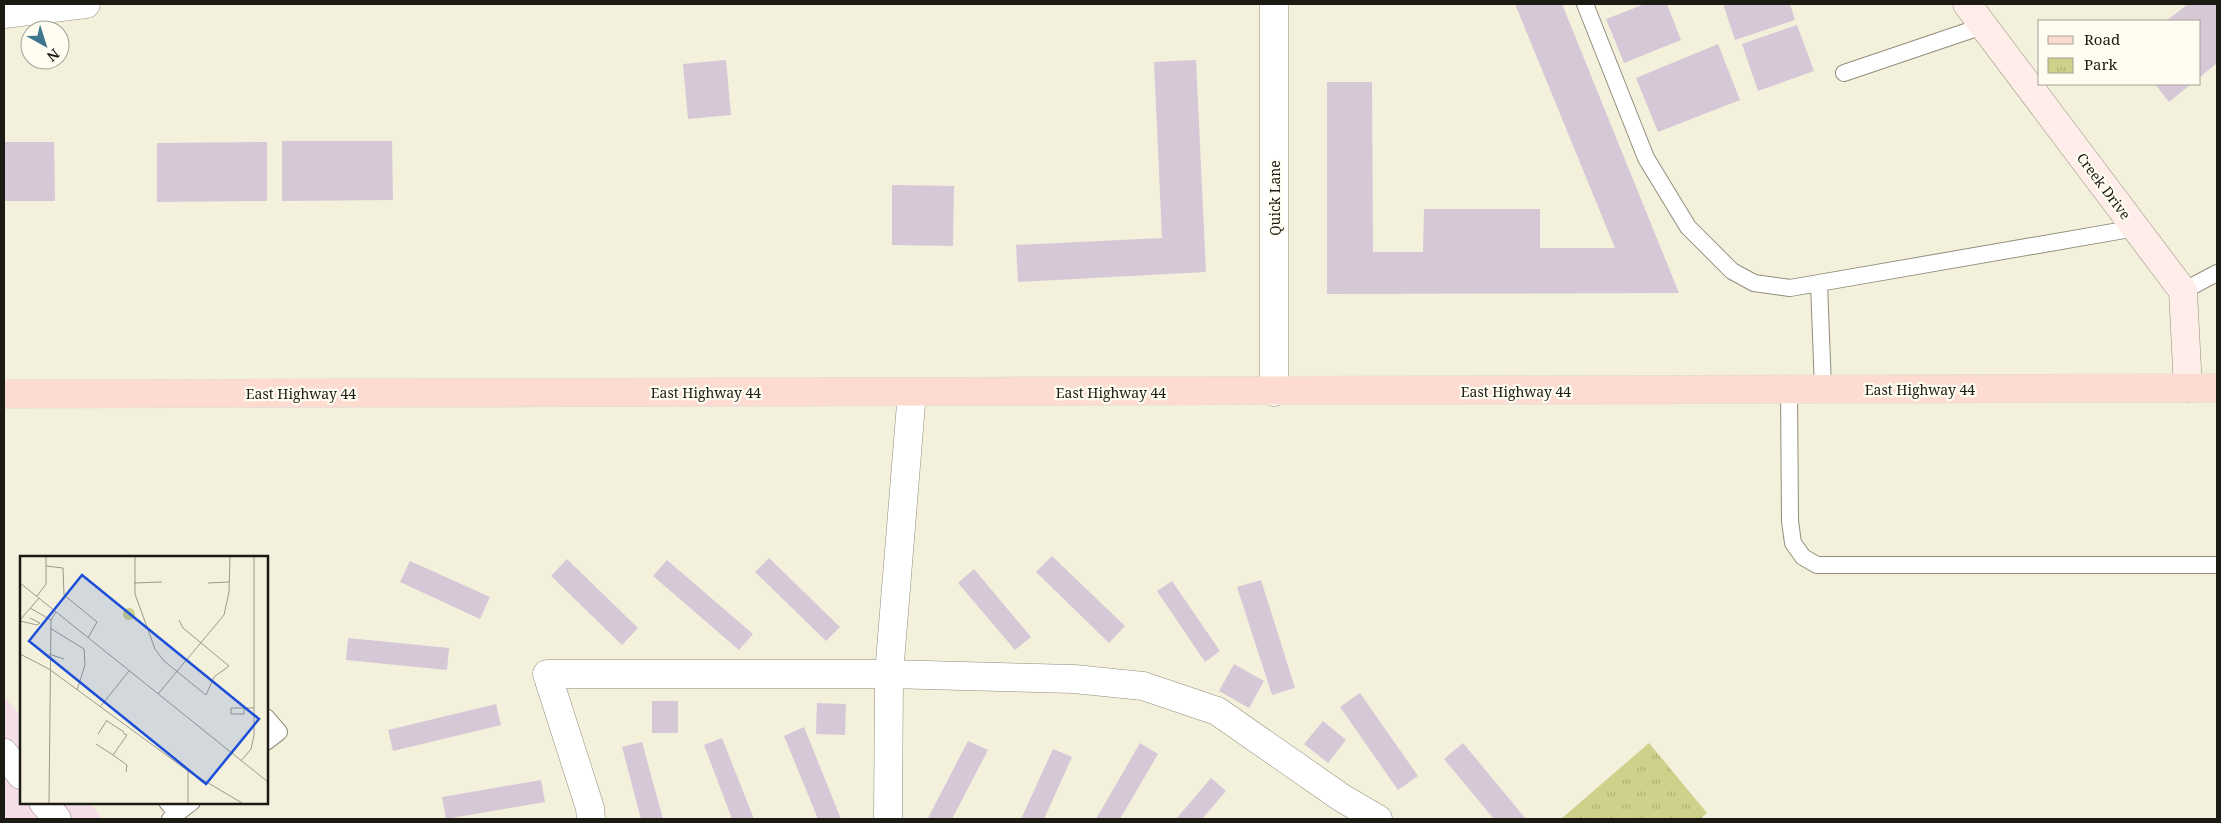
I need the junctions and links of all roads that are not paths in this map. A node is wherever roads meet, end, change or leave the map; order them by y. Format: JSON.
{"nodes":[{"id":1,"x":86,"y":4,"type":"edge"},
{"id":2,"x":1274,"y":4,"type":"edge"},
{"id":3,"x":1585,"y":4,"type":"edge"},
{"id":4,"x":1967,"y":4,"type":"edge"},
{"id":5,"x":4,"y":14,"type":"edge"},
{"id":6,"x":1983,"y":26,"type":"junction"},
{"id":7,"x":1844,"y":73,"type":"dead end"},
{"id":8,"x":2136,"y":228,"type":"junction"},
{"id":9,"x":2217,"y":273,"type":"edge"},
{"id":10,"x":1819,"y":283,"type":"junction"},
{"id":11,"x":2184,"y":291,"type":"junction"},
{"id":12,"x":2188,"y":388,"type":"junction"},
{"id":13,"x":2217,"y":388,"type":"edge"},
{"id":14,"x":1790,"y":389,"type":"junction"},
{"id":15,"x":1823,"y":389,"type":"junction"},
{"id":16,"x":912,"y":392,"type":"junction"},
{"id":17,"x":1274,"y":392,"type":"junction"},
{"id":18,"x":4,"y":394,"type":"edge"},
{"id":19,"x":2217,"y":565,"type":"edge"},
{"id":20,"x":889,"y":674,"type":"junction"},
{"id":21,"x":268,"y":720,"type":"edge"},
{"id":22,"x":268,"y":740,"type":"edge"},
{"id":23,"x":4,"y":753,"type":"edge"},
{"id":24,"x":20,"y":774,"type":"edge"},
{"id":25,"x":44,"y":803,"type":"edge"},
{"id":26,"x":190,"y":803,"type":"edge"},
{"id":27,"x":171,"y":812,"type":"edge"},
{"id":28,"x":57,"y":819,"type":"edge"},
{"id":29,"x":591,"y":819,"type":"edge"},
{"id":30,"x":888,"y":819,"type":"edge"},
{"id":31,"x":1378,"y":819,"type":"edge"}],
"edges":[{"from":1,"to":5,"type":"street"},
{"from":2,"to":17,"type":"street","name":"Quick Lane"},
{"from":3,"to":10,"type":"lane"},
{"from":4,"to":6,"type":"street","name":"Creek Drive"},
{"from":6,"to":7,"type":"lane"},
{"from":6,"to":8,"type":"street","name":"Creek Drive"},
{"from":8,"to":10,"type":"lane"},
{"from":8,"to":11,"type":"street","name":"Creek Drive"},
{"from":9,"to":11,"type":"lane"},
{"from":10,"to":15,"type":"lane"},
{"from":11,"to":12,"type":"street"},
{"from":12,"to":13,"type":"main road","name":"East Highway 44"},
{"from":12,"to":15,"type":"main road","name":"East Highway 44"},
{"from":14,"to":15,"type":"main road","name":"East Highway 44"},
{"from":14,"to":17,"type":"main road","name":"East Highway 44"},
{"from":14,"to":19,"type":"lane"},
{"from":16,"to":17,"type":"main road","name":"East Highway 44"},
{"from":16,"to":18,"type":"main road","name":"East Highway 44"},
{"from":16,"to":20,"type":"street"},
{"from":20,"to":29,"type":"street"},
{"from":20,"to":30,"type":"street"},
{"from":20,"to":31,"type":"street"},
{"from":21,"to":22,"type":"lane"},
{"from":23,"to":24,"type":"street"},
{"from":25,"to":28,"type":"street"},
{"from":26,"to":27,"type":"lane"}]}
